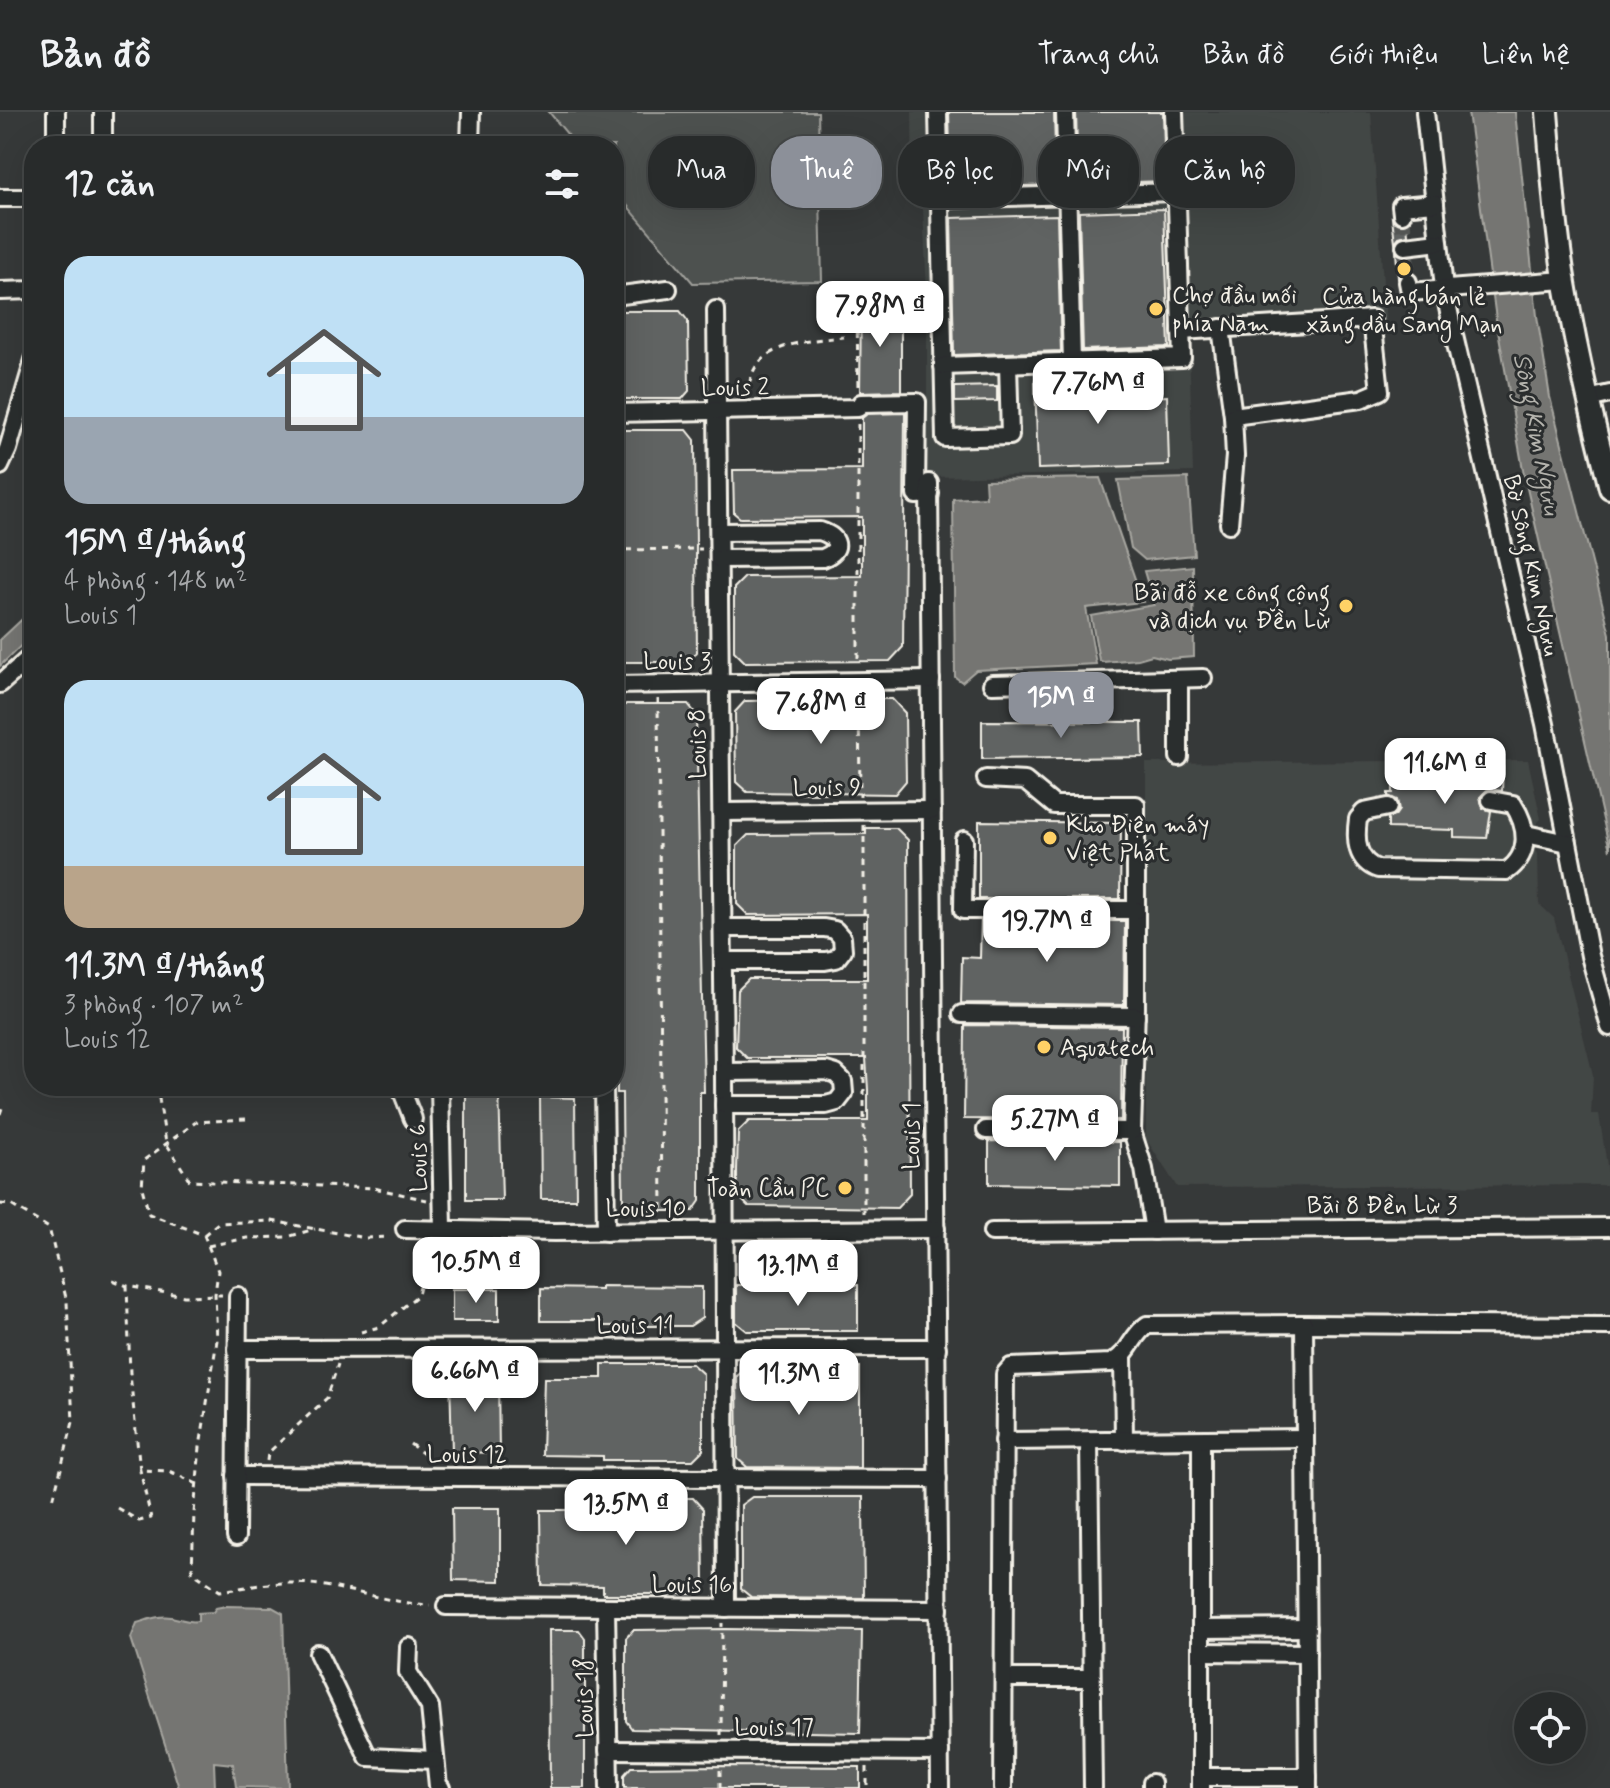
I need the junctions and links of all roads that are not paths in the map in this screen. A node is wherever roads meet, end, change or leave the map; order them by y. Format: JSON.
{"nodes":[{"id":1,"x":56,"y":112,"type":"edge"},
{"id":2,"x":103,"y":112,"type":"edge"},
{"id":3,"x":471,"y":112,"type":"edge"},
{"id":4,"x":938,"y":112,"type":"edge"},
{"id":5,"x":1065,"y":112,"type":"edge"},
{"id":6,"x":1174,"y":112,"type":"edge"},
{"id":7,"x":1425,"y":112,"type":"edge"},
{"id":8,"x":1547,"y":112,"type":"edge"},
{"id":9,"x":56,"y":136,"type":"edge"},
{"id":10,"x":103,"y":136,"type":"edge"},
{"id":11,"x":470,"y":136,"type":"edge"},
{"id":12,"x":939,"y":136,"type":"edge"},
{"id":13,"x":1066,"y":136,"type":"edge"},
{"id":14,"x":1175,"y":136,"type":"edge"},
{"id":15,"x":0,"y":198,"type":"edge"},
{"id":16,"x":24,"y":198,"type":"edge"},
{"id":17,"x":1435,"y":203,"type":"junction"},
{"id":18,"x":940,"y":208,"type":"edge"},
{"id":19,"x":1067,"y":208,"type":"edge"},
{"id":20,"x":1177,"y":208,"type":"edge"},
{"id":21,"x":1402,"y":214,"type":"dead end"},
{"id":22,"x":1439,"y":242,"type":"junction"},
{"id":23,"x":1405,"y":246,"type":"dead end"},
{"id":24,"x":1556,"y":280,"type":"junction"},
{"id":25,"x":1408,"y":282,"type":"dead end"},
{"id":26,"x":1444,"y":288,"type":"junction"},
{"id":27,"x":668,"y":289,"type":"dead end"},
{"id":28,"x":24,"y":290,"type":"edge"},
{"id":29,"x":0,"y":291,"type":"edge"},
{"id":30,"x":624,"y":295,"type":"edge"},
{"id":31,"x":716,"y":310,"type":"dead end"},
{"id":32,"x":1221,"y":328,"type":"junction"},
{"id":33,"x":1181,"y":331,"type":"junction"},
{"id":34,"x":1072,"y":362,"type":"junction"},
{"id":35,"x":1008,"y":364,"type":"junction"},
{"id":36,"x":943,"y":366,"type":"junction"},
{"id":37,"x":24,"y":394,"type":"edge"},
{"id":38,"x":1610,"y":394,"type":"edge"},
{"id":39,"x":1588,"y":399,"type":"junction"},
{"id":40,"x":717,"y":412,"type":"junction"},
{"id":41,"x":624,"y":413,"type":"edge"},
{"id":42,"x":1233,"y":416,"type":"junction"},
{"id":43,"x":1606,"y":459,"type":"edge"},
{"id":44,"x":0,"y":466,"type":"edge"},
{"id":45,"x":1610,"y":488,"type":"edge"},
{"id":46,"x":930,"y":489,"type":"joint"},
{"id":47,"x":1229,"y":524,"type":"dead end"},
{"id":48,"x":719,"y":532,"type":"junction"},
{"id":49,"x":712,"y":554,"type":"junction"},
{"id":50,"x":24,"y":663,"type":"edge"},
{"id":51,"x":1203,"y":678,"type":"dead end"},
{"id":52,"x":931,"y":680,"type":"junction"},
{"id":53,"x":1179,"y":680,"type":"junction"},
{"id":54,"x":0,"y":684,"type":"edge"},
{"id":55,"x":992,"y":684,"type":"dead end"},
{"id":56,"x":624,"y":685,"type":"edge"},
{"id":57,"x":720,"y":685,"type":"junction"},
{"id":58,"x":1179,"y":757,"type":"dead end"},
{"id":59,"x":986,"y":779,"type":"dead end"},
{"id":60,"x":1491,"y":800,"type":"dead end"},
{"id":61,"x":1388,"y":807,"type":"dead end"},
{"id":62,"x":932,"y":810,"type":"junction"},
{"id":63,"x":722,"y":812,"type":"junction"},
{"id":64,"x":1526,"y":834,"type":"junction"},
{"id":65,"x":964,"y":840,"type":"dead end"},
{"id":66,"x":1568,"y":843,"type":"junction"},
{"id":67,"x":1136,"y":910,"type":"junction"},
{"id":68,"x":723,"y":928,"type":"junction"},
{"id":69,"x":723,"y":961,"type":"junction"},
{"id":70,"x":962,"y":1014,"type":"dead end"},
{"id":71,"x":1136,"y":1016,"type":"junction"},
{"id":72,"x":1610,"y":1027,"type":"edge"},
{"id":73,"x":724,"y":1072,"type":"junction"},
{"id":74,"x":404,"y":1096,"type":"edge"},
{"id":75,"x":440,"y":1096,"type":"edge"},
{"id":76,"x":604,"y":1096,"type":"edge"},
{"id":77,"x":724,"y":1105,"type":"junction"},
{"id":78,"x":413,"y":1119,"type":"dead end"},
{"id":79,"x":986,"y":1130,"type":"dead end"},
{"id":80,"x":1132,"y":1131,"type":"junction"},
{"id":81,"x":1610,"y":1227,"type":"edge"},
{"id":82,"x":405,"y":1229,"type":"road end"},
{"id":83,"x":443,"y":1229,"type":"junction"},
{"id":84,"x":936,"y":1229,"type":"junction"},
{"id":85,"x":725,"y":1231,"type":"junction"},
{"id":86,"x":1154,"y":1231,"type":"junction"},
{"id":87,"x":606,"y":1232,"type":"junction"},
{"id":88,"x":992,"y":1232,"type":"dead end"},
{"id":89,"x":238,"y":1296,"type":"road end"},
{"id":90,"x":1304,"y":1324,"type":"junction"},
{"id":91,"x":1610,"y":1326,"type":"edge"},
{"id":92,"x":937,"y":1348,"type":"junction"},
{"id":93,"x":237,"y":1349,"type":"junction"},
{"id":94,"x":724,"y":1349,"type":"junction"},
{"id":95,"x":1123,"y":1357,"type":"junction"},
{"id":96,"x":1305,"y":1438,"type":"junction"},
{"id":97,"x":1201,"y":1440,"type":"junction"},
{"id":98,"x":1004,"y":1441,"type":"junction"},
{"id":99,"x":1089,"y":1441,"type":"junction"},
{"id":100,"x":1124,"y":1441,"type":"junction"},
{"id":101,"x":236,"y":1476,"type":"junction"},
{"id":102,"x":725,"y":1478,"type":"junction"},
{"id":103,"x":938,"y":1479,"type":"junction"},
{"id":104,"x":236,"y":1537,"type":"dead end"},
{"id":105,"x":446,"y":1606,"type":"dead end"},
{"id":106,"x":606,"y":1607,"type":"junction"},
{"id":107,"x":939,"y":1609,"type":"junction"},
{"id":108,"x":724,"y":1614,"type":"junction"},
{"id":109,"x":1307,"y":1628,"type":"junction"},
{"id":110,"x":1201,"y":1629,"type":"junction"},
{"id":111,"x":409,"y":1647,"type":"dead end"},
{"id":112,"x":1201,"y":1652,"type":"junction"},
{"id":113,"x":318,"y":1653,"type":"dead end"},
{"id":114,"x":1307,"y":1653,"type":"junction"},
{"id":115,"x":1004,"y":1678,"type":"junction"},
{"id":116,"x":1091,"y":1678,"type":"junction"},
{"id":117,"x":608,"y":1750,"type":"junction"},
{"id":118,"x":940,"y":1752,"type":"junction"},
{"id":119,"x":434,"y":1760,"type":"junction"},
{"id":120,"x":1201,"y":1783,"type":"edge"},
{"id":121,"x":1308,"y":1783,"type":"edge"},
{"id":122,"x":441,"y":1788,"type":"edge"},
{"id":123,"x":609,"y":1788,"type":"edge"},
{"id":124,"x":940,"y":1788,"type":"edge"},
{"id":125,"x":1003,"y":1788,"type":"edge"},
{"id":126,"x":1093,"y":1788,"type":"edge"}],
"edges":[{"from":1,"to":9,"type":"street"},
{"from":2,"to":10,"type":"street"},
{"from":3,"to":11,"type":"street"},
{"from":4,"to":12,"type":"street"},
{"from":5,"to":13,"type":"street"},
{"from":6,"to":14,"type":"street"},
{"from":7,"to":17,"type":"street","name":"Bờ Sông Kim Ngưu"},
{"from":8,"to":24,"type":"main road"},
{"from":15,"to":16,"type":"street"},
{"from":17,"to":21,"type":"street"},
{"from":17,"to":22,"type":"street","name":"Bờ Sông Kim Ngưu"},
{"from":18,"to":36,"type":"street"},
{"from":19,"to":34,"type":"street"},
{"from":20,"to":33,"type":"street"},
{"from":22,"to":23,"type":"street"},
{"from":22,"to":26,"type":"street","name":"Bờ Sông Kim Ngưu"},
{"from":24,"to":26,"type":"street"},
{"from":24,"to":39,"type":"main road"},
{"from":25,"to":26,"type":"street"},
{"from":26,"to":66,"type":"street","name":"Bờ Sông Kim Ngưu"},
{"from":27,"to":30,"type":"street"},
{"from":28,"to":29,"type":"street"},
{"from":31,"to":40,"type":"street","name":"Louis 8"},
{"from":32,"to":33,"type":"street"},
{"from":32,"to":42,"type":"street"},
{"from":32,"to":42,"type":"street"},
{"from":33,"to":34,"type":"street"},
{"from":34,"to":35,"type":"street"},
{"from":35,"to":36,"type":"street"},
{"from":35,"to":36,"type":"street"},
{"from":37,"to":44,"type":"street"},
{"from":38,"to":39,"type":"street"},
{"from":39,"to":43,"type":"main road"},
{"from":40,"to":41,"type":"street","name":"Louis 2"},
{"from":40,"to":46,"type":"street","name":"Louis 2"},
{"from":40,"to":48,"type":"street","name":"Louis 8"},
{"from":42,"to":47,"type":"street"},
{"from":43,"to":45,"type":"main road"},
{"from":46,"to":52,"type":"street","name":"Louis 1"},
{"from":48,"to":49,"type":"street","name":"Louis 8"},
{"from":48,"to":49,"type":"street"},
{"from":49,"to":57,"type":"street","name":"Louis 8"},
{"from":50,"to":54,"type":"street"},
{"from":51,"to":53,"type":"street"},
{"from":52,"to":57,"type":"street","name":"Louis 3"},
{"from":52,"to":62,"type":"street","name":"Louis 1"},
{"from":53,"to":55,"type":"street"},
{"from":53,"to":58,"type":"street"},
{"from":56,"to":57,"type":"street","name":"Louis 3"},
{"from":57,"to":63,"type":"street","name":"Louis 8"},
{"from":59,"to":67,"type":"street"},
{"from":60,"to":64,"type":"street"},
{"from":61,"to":64,"type":"street"},
{"from":62,"to":63,"type":"street","name":"Louis 9"},
{"from":62,"to":84,"type":"street","name":"Louis 1"},
{"from":63,"to":68,"type":"street","name":"Louis 8"},
{"from":64,"to":66,"type":"street"},
{"from":65,"to":67,"type":"street"},
{"from":66,"to":72,"type":"street","name":"Bờ Sông Kim Ngưu"},
{"from":67,"to":71,"type":"street"},
{"from":68,"to":69,"type":"street","name":"Louis 8"},
{"from":68,"to":69,"type":"street"},
{"from":69,"to":73,"type":"street","name":"Louis 8"},
{"from":70,"to":71,"type":"street"},
{"from":71,"to":80,"type":"street"},
{"from":73,"to":77,"type":"street","name":"Louis 8"},
{"from":73,"to":77,"type":"street"},
{"from":74,"to":78,"type":"street"},
{"from":75,"to":83,"type":"street","name":"Louis 6"},
{"from":76,"to":87,"type":"street"},
{"from":77,"to":85,"type":"street","name":"Louis 8"},
{"from":79,"to":80,"type":"street"},
{"from":80,"to":86,"type":"street"},
{"from":81,"to":86,"type":"street","name":"Bãi 8 Đền Lừ 3"},
{"from":82,"to":83,"type":"street","name":"Louis 10"},
{"from":83,"to":87,"type":"street","name":"Louis 10"},
{"from":84,"to":85,"type":"street","name":"Louis 10"},
{"from":84,"to":92,"type":"street","name":"Louis 1"},
{"from":85,"to":87,"type":"street","name":"Louis 10"},
{"from":85,"to":94,"type":"street","name":"Louis 8"},
{"from":86,"to":88,"type":"street","name":"Bãi 8 Đền Lừ 3"},
{"from":89,"to":93,"type":"street"},
{"from":90,"to":91,"type":"street"},
{"from":90,"to":95,"type":"street"},
{"from":90,"to":96,"type":"street"},
{"from":92,"to":94,"type":"street","name":"Louis 11"},
{"from":92,"to":103,"type":"street","name":"Louis 1"},
{"from":93,"to":94,"type":"street","name":"Louis 11"},
{"from":93,"to":101,"type":"street"},
{"from":94,"to":102,"type":"street","name":"Louis 8"},
{"from":95,"to":98,"type":"street"},
{"from":95,"to":100,"type":"street"},
{"from":96,"to":97,"type":"street"},
{"from":96,"to":109,"type":"street"},
{"from":97,"to":100,"type":"street"},
{"from":97,"to":110,"type":"street"},
{"from":98,"to":99,"type":"street"},
{"from":98,"to":115,"type":"street"},
{"from":99,"to":100,"type":"street"},
{"from":99,"to":116,"type":"street"},
{"from":101,"to":102,"type":"street","name":"Louis 12"},
{"from":101,"to":104,"type":"street"},
{"from":102,"to":103,"type":"street","name":"Louis 12"},
{"from":102,"to":108,"type":"street","name":"Louis 8"},
{"from":103,"to":107,"type":"street","name":"Louis 1"},
{"from":105,"to":106,"type":"street","name":"Louis 16"},
{"from":106,"to":108,"type":"street","name":"Louis 16"},
{"from":106,"to":117,"type":"street","name":"Louis 18"},
{"from":107,"to":108,"type":"street","name":"Louis 16"},
{"from":107,"to":118,"type":"street","name":"Louis 1"},
{"from":109,"to":110,"type":"street"},
{"from":109,"to":114,"type":"street"},
{"from":110,"to":112,"type":"street"},
{"from":111,"to":119,"type":"street"},
{"from":112,"to":114,"type":"street"},
{"from":112,"to":120,"type":"street"},
{"from":113,"to":119,"type":"street"},
{"from":114,"to":121,"type":"street"},
{"from":115,"to":116,"type":"street"},
{"from":115,"to":125,"type":"street"},
{"from":116,"to":126,"type":"street"},
{"from":117,"to":118,"type":"street","name":"Louis 17"},
{"from":117,"to":123,"type":"street","name":"Louis 18"},
{"from":118,"to":124,"type":"street","name":"Louis 1"},
{"from":119,"to":122,"type":"street"},
{"from":120,"to":121,"type":"street"}]}
